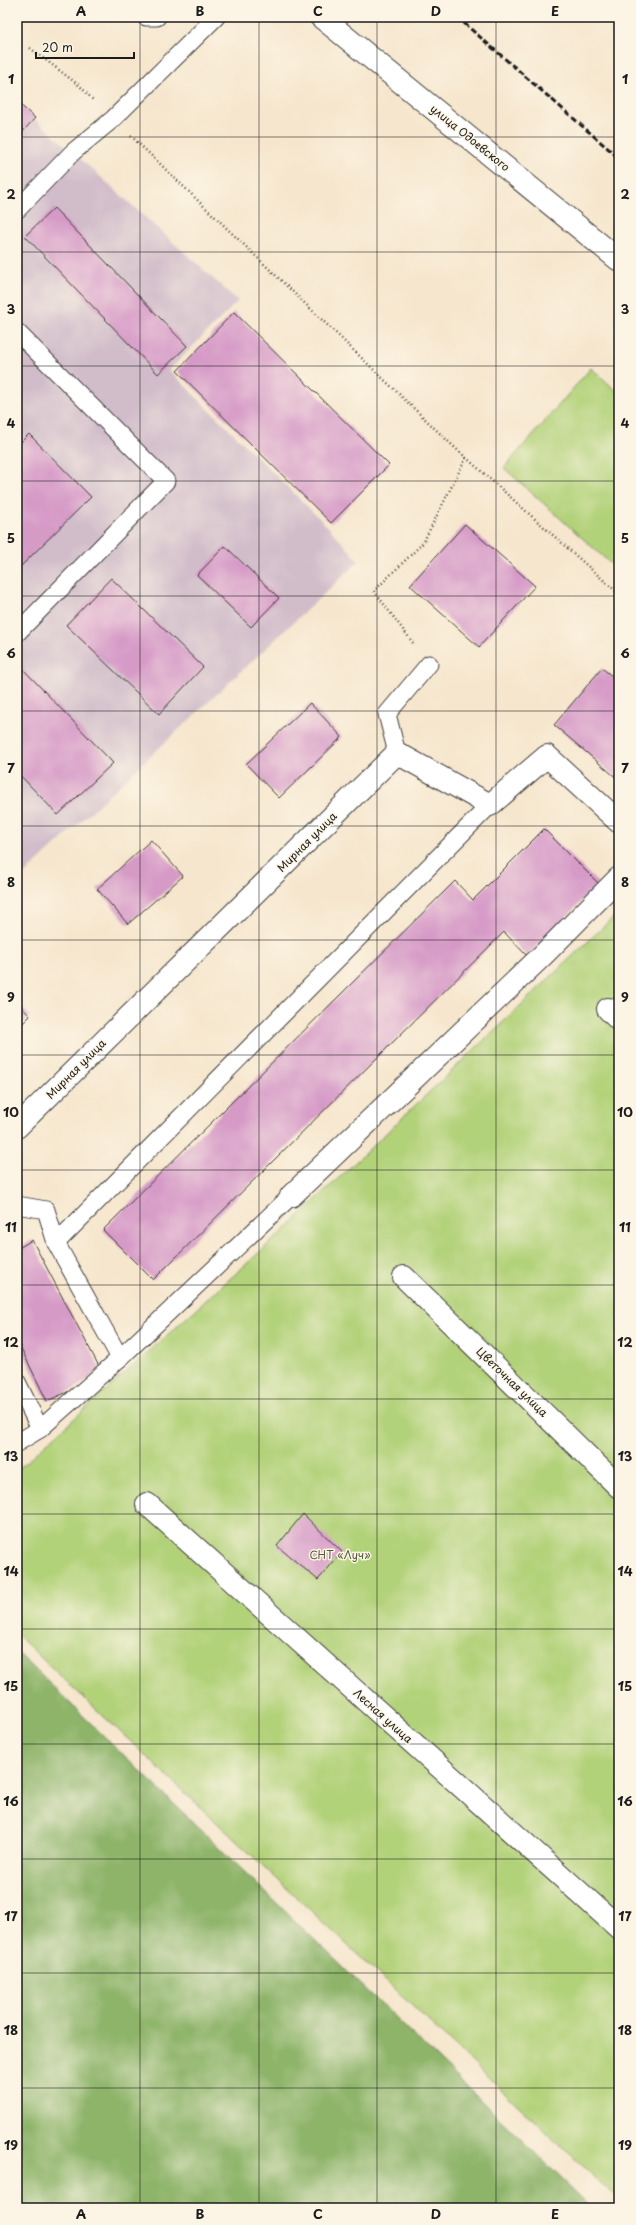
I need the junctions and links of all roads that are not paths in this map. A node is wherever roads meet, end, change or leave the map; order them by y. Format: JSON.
{"nodes":[{"id":1,"x":146,"y":17,"type":"edge"},
{"id":2,"x":157,"y":17,"type":"edge"},
{"id":3,"x":216,"y":17,"type":"edge"},
{"id":4,"x":321,"y":17,"type":"edge"},
{"id":5,"x":17,"y":210,"type":"edge"},
{"id":6,"x":619,"y":260,"type":"edge"},
{"id":7,"x":17,"y":332,"type":"edge"},
{"id":8,"x":17,"y":633,"type":"edge"},
{"id":9,"x":430,"y":664,"type":"road end"},
{"id":10,"x":397,"y":753,"type":"junction"},
{"id":11,"x":490,"y":805,"type":"junction"},
{"id":12,"x":619,"y":822,"type":"edge"},
{"id":13,"x":619,"y":878,"type":"edge"},
{"id":14,"x":17,"y":1127,"type":"edge"},
{"id":15,"x":291,"y":1196,"type":"joint"},
{"id":16,"x":17,"y":1205,"type":"edge"},
{"id":17,"x":56,"y":1243,"type":"junction"},
{"id":18,"x":404,"y":1277,"type":"dead end"},
{"id":19,"x":120,"y":1358,"type":"junction"},
{"id":20,"x":17,"y":1382,"type":"edge"},
{"id":21,"x":40,"y":1429,"type":"junction"},
{"id":22,"x":17,"y":1443,"type":"edge"},
{"id":23,"x":619,"y":1487,"type":"edge"},
{"id":24,"x":147,"y":1504,"type":"dead end"},
{"id":25,"x":619,"y":1928,"type":"edge"}],
"edges":[{"from":1,"to":2,"type":"lane"},
{"from":3,"to":5,"type":"lane"},
{"from":4,"to":6,"type":"street","name":"улица Одоевского"},
{"from":7,"to":8,"type":"lane"},
{"from":9,"to":10,"type":"lane"},
{"from":10,"to":11,"type":"street"},
{"from":10,"to":14,"type":"street","name":"Мирная улица"},
{"from":11,"to":12,"type":"street"},
{"from":11,"to":17,"type":"lane"},
{"from":13,"to":15,"type":"street"},
{"from":15,"to":19,"type":"lane"},
{"from":16,"to":17,"type":"lane"},
{"from":17,"to":19,"type":"lane"},
{"from":18,"to":23,"type":"street","name":"Цветочная улица"},
{"from":19,"to":21,"type":"lane"},
{"from":20,"to":21,"type":"lane"},
{"from":21,"to":22,"type":"lane"},
{"from":24,"to":25,"type":"street","name":"Лесная улица"}]}
